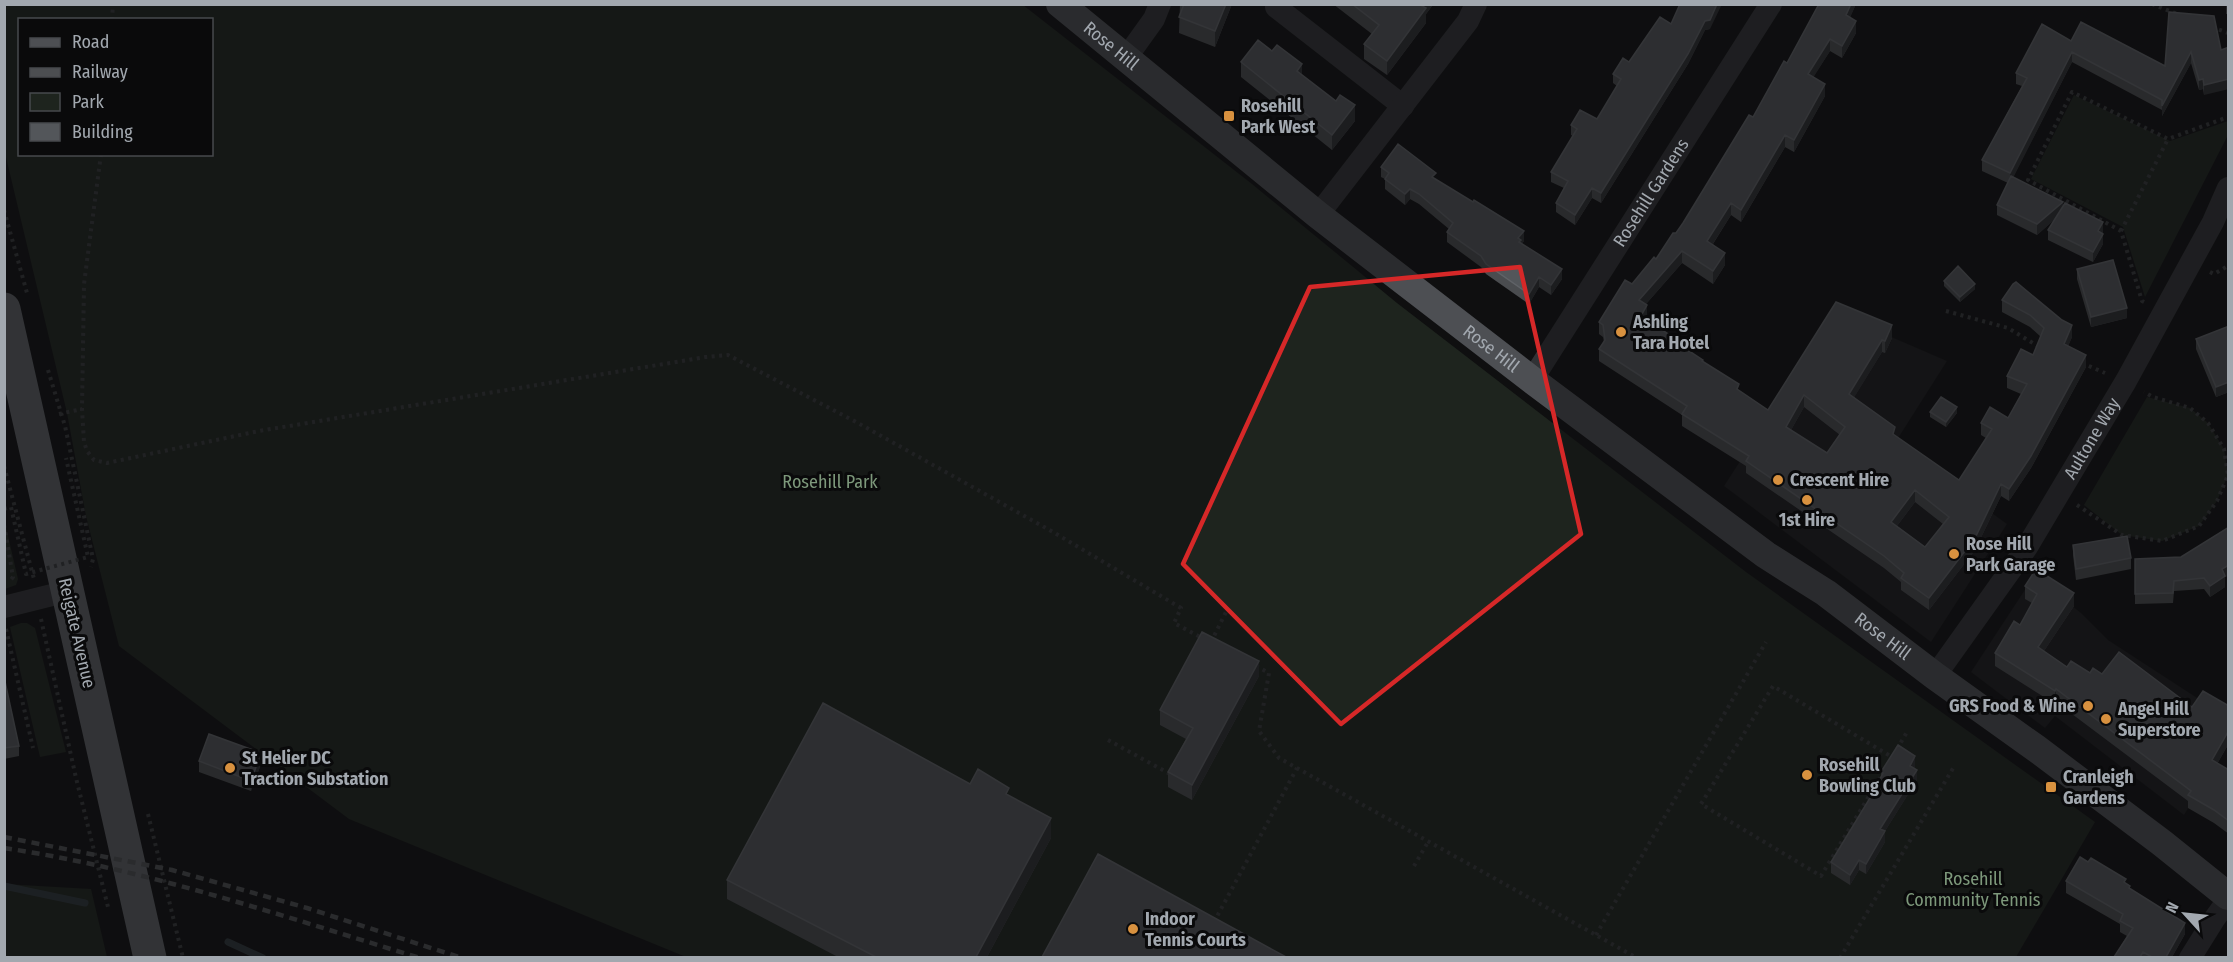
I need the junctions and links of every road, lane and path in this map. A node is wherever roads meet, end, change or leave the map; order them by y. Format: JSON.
{"nodes":[{"id":1,"x":1060,"y":4,"type":"edge"},
{"id":2,"x":1160,"y":4,"type":"edge"},
{"id":3,"x":1476,"y":4,"type":"edge"},
{"id":4,"x":1771,"y":4,"type":"edge"},
{"id":5,"x":2152,"y":4,"type":"edge"},
{"id":6,"x":1276,"y":7,"type":"dead end"},
{"id":7,"x":2184,"y":16,"type":"edge"},
{"id":8,"x":2205,"y":25,"type":"edge"},
{"id":9,"x":2229,"y":33,"type":"edge"},
{"id":10,"x":1126,"y":58,"type":"junction"},
{"id":11,"x":1403,"y":106,"type":"junction"},
{"id":12,"x":2229,"y":117,"type":"edge"},
{"id":13,"x":2168,"y":139,"type":"junction"},
{"id":14,"x":101,"y":156,"type":"edge"},
{"id":15,"x":2229,"y":188,"type":"edge"},
{"id":16,"x":1318,"y":215,"type":"junction"},
{"id":17,"x":2121,"y":231,"type":"junction"},
{"id":18,"x":4,"y":309,"type":"edge"},
{"id":19,"x":1946,"y":311,"type":"dead end"},
{"id":20,"x":2163,"y":312,"type":"junction"},
{"id":21,"x":2046,"y":350,"type":"edge"},
{"id":22,"x":2074,"y":360,"type":"edge"},
{"id":23,"x":1532,"y":380,"type":"junction"},
{"id":24,"x":2126,"y":381,"type":"junction"},
{"id":25,"x":82,"y":408,"type":"junction"},
{"id":26,"x":60,"y":414,"type":"dead end"},
{"id":27,"x":69,"y":448,"type":"dead end"},
{"id":28,"x":4,"y":466,"type":"edge"},
{"id":29,"x":8,"y":484,"type":"junction"},
{"id":30,"x":4,"y":490,"type":"edge"},
{"id":31,"x":4,"y":509,"type":"edge"},
{"id":32,"x":2071,"y":513,"type":"dead end"},
{"id":33,"x":4,"y":525,"type":"edge"},
{"id":34,"x":33,"y":574,"type":"dead end"},
{"id":35,"x":4,"y":586,"type":"edge"},
{"id":36,"x":68,"y":591,"type":"junction"},
{"id":37,"x":4,"y":607,"type":"edge"},
{"id":38,"x":1227,"y":610,"type":"dead end"},
{"id":39,"x":4,"y":622,"type":"edge"},
{"id":40,"x":43,"y":627,"type":"dead end"},
{"id":41,"x":1766,"y":642,"type":"dead end"},
{"id":42,"x":1211,"y":643,"type":"junction"},
{"id":43,"x":1220,"y":648,"type":"edge"},
{"id":44,"x":1250,"y":663,"type":"edge"},
{"id":45,"x":1935,"y":676,"type":"junction"},
{"id":46,"x":1907,"y":732,"type":"dead end"},
{"id":47,"x":1108,"y":740,"type":"dead end"},
{"id":48,"x":33,"y":748,"type":"dead end"},
{"id":49,"x":1892,"y":757,"type":"junction"},
{"id":50,"x":1955,"y":765,"type":"dead end"},
{"id":51,"x":1297,"y":768,"type":"junction"},
{"id":52,"x":1170,"y":774,"type":"edge"},
{"id":53,"x":1428,"y":842,"type":"junction"},
{"id":54,"x":1414,"y":866,"type":"dead end"},
{"id":55,"x":2229,"y":898,"type":"edge"},
{"id":56,"x":109,"y":912,"type":"dead end"},
{"id":57,"x":1210,"y":927,"type":"edge"},
{"id":58,"x":1596,"y":935,"type":"junction"},
{"id":59,"x":150,"y":957,"type":"edge"},
{"id":60,"x":1637,"y":957,"type":"edge"},
{"id":61,"x":1840,"y":957,"type":"edge"},
{"id":62,"x":2190,"y":957,"type":"edge"}],
"edges":[{"from":1,"to":10,"type":"main road","name":"Rose Hill"},
{"from":2,"to":10,"type":"street"},
{"from":3,"to":11,"type":"street"},
{"from":4,"to":23,"type":"street","name":"Rosehill Gardens"},
{"from":5,"to":7,"type":"path"},
{"from":6,"to":11,"type":"street"},
{"from":8,"to":9,"type":"path"},
{"from":10,"to":16,"type":"main road","name":"Rose Hill"},
{"from":11,"to":16,"type":"street"},
{"from":12,"to":13,"type":"path"},
{"from":13,"to":17,"type":"path"},
{"from":13,"to":17,"type":"path"},
{"from":14,"to":25,"type":"path"},
{"from":15,"to":20,"type":"street","name":"Aultone Way"},
{"from":16,"to":23,"type":"main road","name":"Rose Hill"},
{"from":17,"to":20,"type":"path"},
{"from":18,"to":36,"type":"highway","name":"Reigate Avenue"},
{"from":19,"to":21,"type":"path"},
{"from":20,"to":24,"type":"street","name":"Aultone Way"},
{"from":22,"to":24,"type":"path"},
{"from":23,"to":45,"type":"main road","name":"Rose Hill"},
{"from":24,"to":32,"type":"path"},
{"from":24,"to":45,"type":"street","name":"Aultone Way"},
{"from":25,"to":26,"type":"path"},
{"from":25,"to":42,"type":"path"},
{"from":27,"to":31,"type":"path","bridge":true},
{"from":28,"to":29,"type":"path","name":"Reigate Avenue"},
{"from":29,"to":30,"type":"path"},
{"from":29,"to":34,"type":"path","name":"Reigate Avenue"},
{"from":33,"to":35,"type":"path"},
{"from":36,"to":37,"type":"street"},
{"from":36,"to":59,"type":"highway","name":"Reigate Avenue"},
{"from":38,"to":42,"type":"path"},
{"from":39,"to":48,"type":"path"},
{"from":40,"to":56,"type":"path","name":"Reigate Avenue"},
{"from":41,"to":58,"type":"path"},
{"from":42,"to":43,"type":"path"},
{"from":44,"to":51,"type":"path"},
{"from":45,"to":55,"type":"main road","name":"Rose Hill"},
{"from":46,"to":49,"type":"path"},
{"from":47,"to":52,"type":"path"},
{"from":49,"to":49,"type":"path"},
{"from":50,"to":61,"type":"path"},
{"from":51,"to":53,"type":"path"},
{"from":51,"to":57,"type":"path"},
{"from":53,"to":54,"type":"path"},
{"from":53,"to":58,"type":"path"},
{"from":55,"to":62,"type":"street"},
{"from":58,"to":60,"type":"path"}]}
